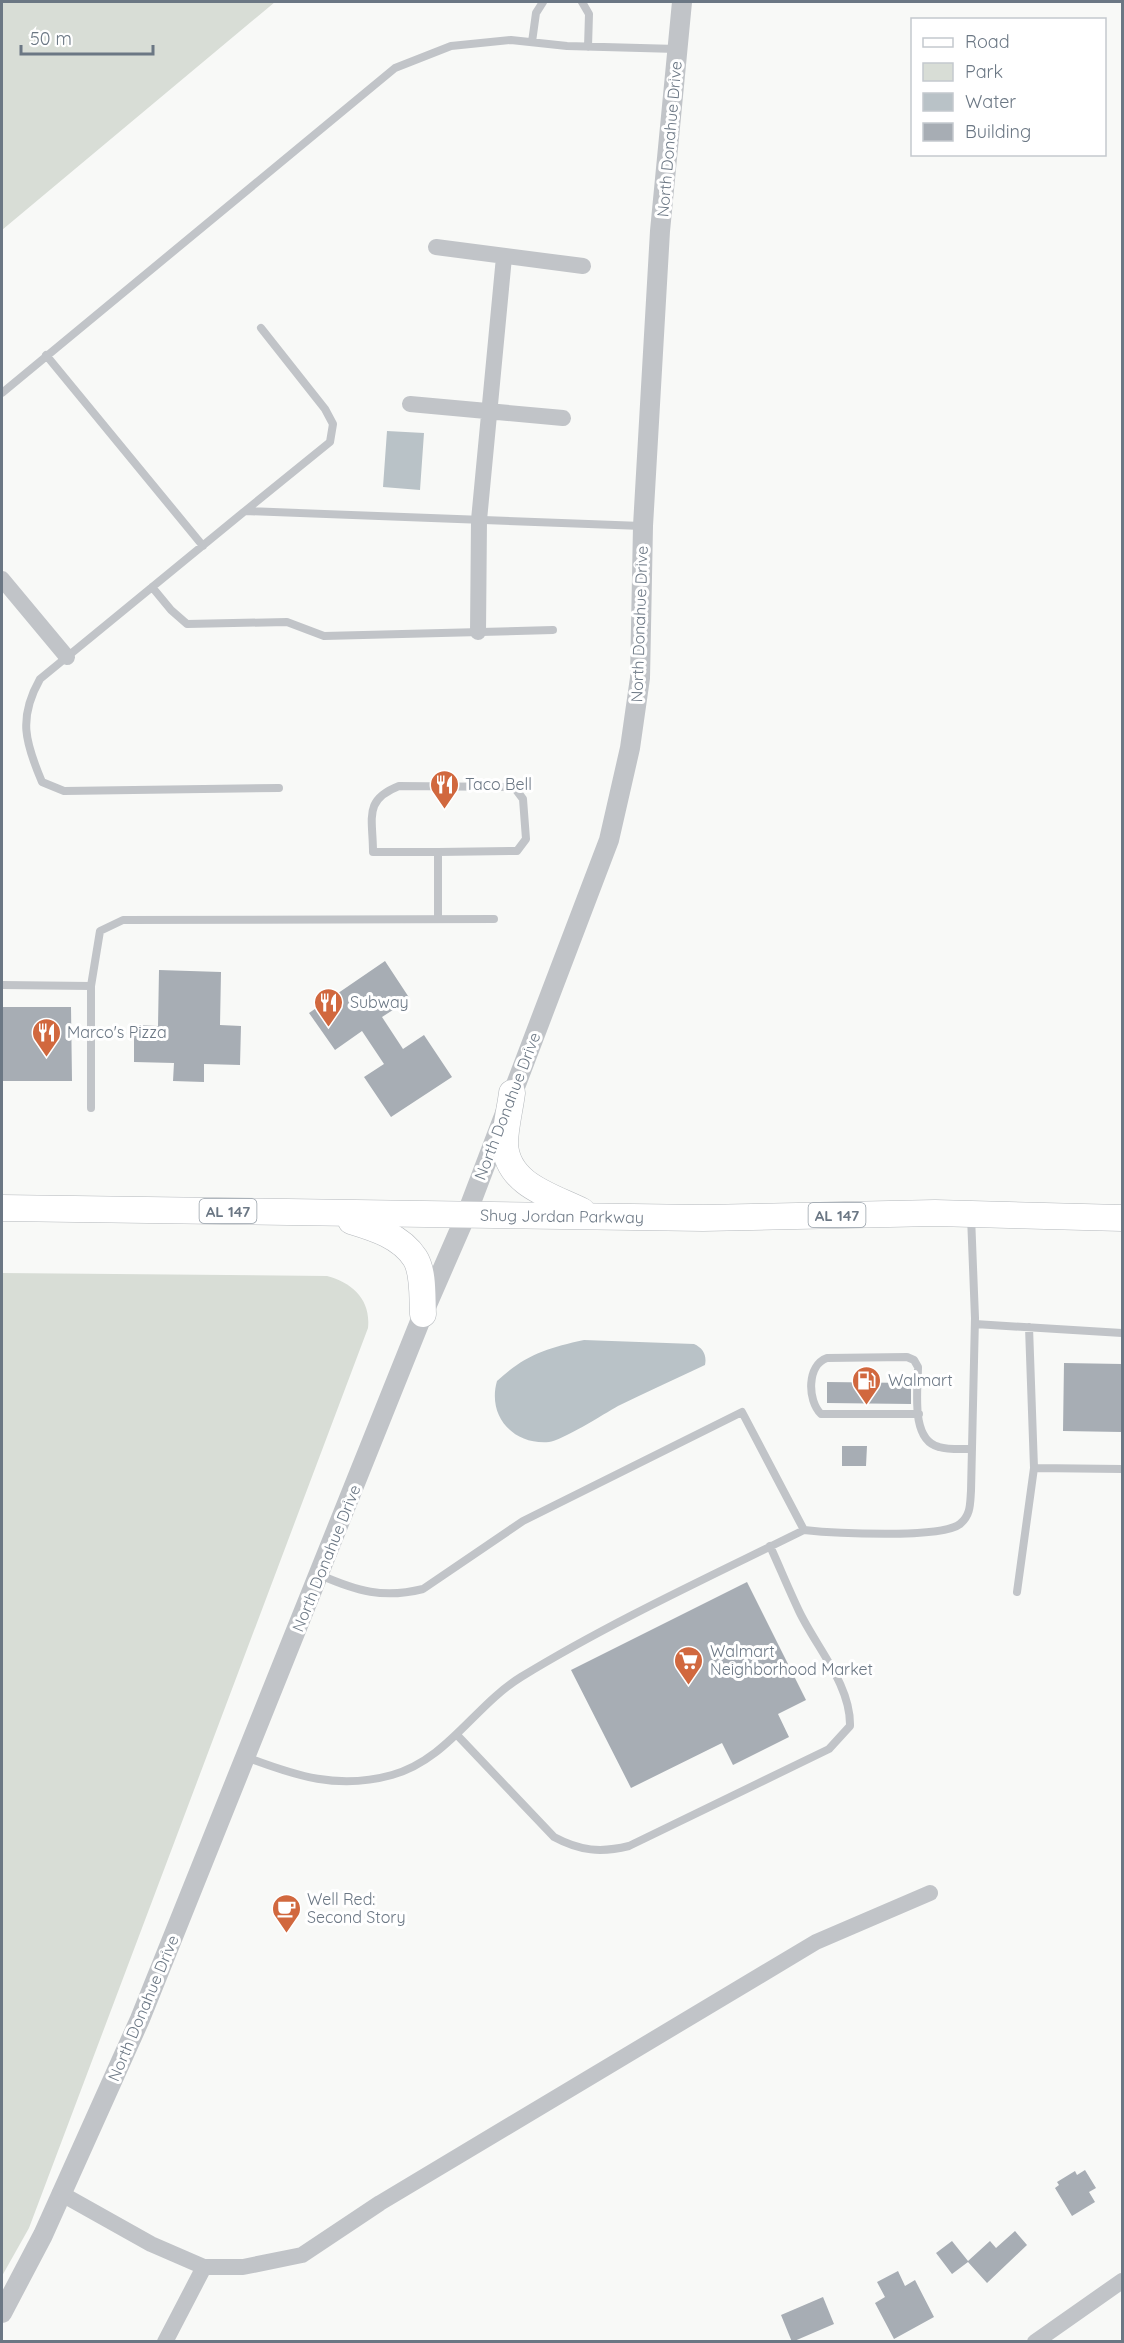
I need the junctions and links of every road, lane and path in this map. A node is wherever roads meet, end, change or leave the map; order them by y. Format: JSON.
{"nodes":[{"id":1,"x":543,"y":2,"type":"edge"},
{"id":2,"x":582,"y":2,"type":"edge"},
{"id":3,"x":682,"y":2,"type":"edge"},
{"id":4,"x":532,"y":42,"type":"junction"},
{"id":5,"x":588,"y":47,"type":"junction"},
{"id":6,"x":678,"y":49,"type":"junction"},
{"id":7,"x":436,"y":247,"type":"dead end"},
{"id":8,"x":504,"y":257,"type":"junction"},
{"id":9,"x":583,"y":266,"type":"dead end"},
{"id":10,"x":261,"y":328,"type":"dead end"},
{"id":11,"x":46,"y":355,"type":"junction"},
{"id":12,"x":2,"y":393,"type":"edge"},
{"id":13,"x":410,"y":404,"type":"dead end"},
{"id":14,"x":489,"y":410,"type":"junction"},
{"id":15,"x":563,"y":418,"type":"dead end"},
{"id":16,"x":245,"y":512,"type":"junction"},
{"id":17,"x":479,"y":520,"type":"junction"},
{"id":18,"x":643,"y":526,"type":"junction"},
{"id":19,"x":203,"y":546,"type":"junction"},
{"id":20,"x":2,"y":579,"type":"edge"},
{"id":21,"x":152,"y":587,"type":"junction"},
{"id":22,"x":553,"y":630,"type":"dead end"},
{"id":23,"x":478,"y":632,"type":"junction"},
{"id":24,"x":68,"y":657,"type":"junction"},
{"id":25,"x":279,"y":788,"type":"dead end"},
{"id":26,"x":438,"y":852,"type":"junction"},
{"id":27,"x":438,"y":919,"type":"junction"},
{"id":28,"x":494,"y":919,"type":"dead end"},
{"id":29,"x":2,"y":986,"type":"edge"},
{"id":30,"x":91,"y":986,"type":"junction"},
{"id":31,"x":512,"y":1093,"type":"junction"},
{"id":32,"x":91,"y":1108,"type":"dead end"},
{"id":33,"x":2,"y":1208,"type":"edge"},
{"id":34,"x":321,"y":1213,"type":"junction"},
{"id":35,"x":467,"y":1213,"type":"junction"},
{"id":36,"x":970,"y":1214,"type":"junction"},
{"id":37,"x":591,"y":1215,"type":"junction"},
{"id":38,"x":1122,"y":1218,"type":"edge"},
{"id":39,"x":423,"y":1314,"type":"junction"},
{"id":40,"x":975,"y":1324,"type":"junction"},
{"id":41,"x":1029,"y":1327,"type":"junction"},
{"id":42,"x":1122,"y":1333,"type":"edge"},
{"id":43,"x":919,"y":1414,"type":"junction"},
{"id":44,"x":972,"y":1449,"type":"junction"},
{"id":45,"x":1034,"y":1468,"type":"junction"},
{"id":46,"x":1122,"y":1469,"type":"edge"},
{"id":47,"x":804,"y":1530,"type":"junction"},
{"id":48,"x":770,"y":1546,"type":"junction"},
{"id":49,"x":320,"y":1575,"type":"junction"},
{"id":50,"x":1017,"y":1592,"type":"dead end"},
{"id":51,"x":458,"y":1736,"type":"junction"},
{"id":52,"x":246,"y":1756,"type":"junction"},
{"id":53,"x":930,"y":1893,"type":"dead end"},
{"id":54,"x":60,"y":2193,"type":"junction"},
{"id":55,"x":204,"y":2267,"type":"junction"},
{"id":56,"x":1122,"y":2281,"type":"edge"},
{"id":57,"x":2,"y":2313,"type":"edge"},
{"id":58,"x":1040,"y":2340,"type":"edge"},
{"id":59,"x":165,"y":2342,"type":"edge"}],
"edges":[{"from":1,"to":4,"type":"lane"},
{"from":2,"to":5,"type":"lane"},
{"from":3,"to":6,"type":"street","name":"North Donahue Drive"},
{"from":4,"to":5,"type":"lane"},
{"from":4,"to":11,"type":"lane"},
{"from":5,"to":6,"type":"lane"},
{"from":6,"to":18,"type":"street","name":"North Donahue Drive"},
{"from":7,"to":8,"type":"street"},
{"from":8,"to":9,"type":"street"},
{"from":8,"to":14,"type":"street"},
{"from":10,"to":16,"type":"lane"},
{"from":11,"to":12,"type":"lane"},
{"from":11,"to":19,"type":"lane"},
{"from":13,"to":14,"type":"street"},
{"from":14,"to":15,"type":"street"},
{"from":14,"to":17,"type":"street"},
{"from":16,"to":17,"type":"lane"},
{"from":16,"to":19,"type":"lane"},
{"from":17,"to":18,"type":"lane"},
{"from":17,"to":23,"type":"street"},
{"from":18,"to":31,"type":"street","name":"North Donahue Drive"},
{"from":19,"to":21,"type":"lane"},
{"from":20,"to":24,"type":"street"},
{"from":21,"to":23,"type":"lane"},
{"from":21,"to":24,"type":"lane"},
{"from":22,"to":23,"type":"lane"},
{"from":24,"to":25,"type":"lane"},
{"from":26,"to":26,"type":"lane"},
{"from":26,"to":27,"type":"lane"},
{"from":27,"to":28,"type":"lane"},
{"from":27,"to":30,"type":"lane"},
{"from":29,"to":30,"type":"lane"},
{"from":30,"to":32,"type":"lane"},
{"from":31,"to":35,"type":"street","name":"North Donahue Drive"},
{"from":31,"to":37,"type":"main road"},
{"from":33,"to":34,"type":"main road","name":"Shug Jordan Parkway","number":"AL 147"},
{"from":34,"to":35,"type":"main road","name":"Shug Jordan Parkway","number":"AL 147"},
{"from":34,"to":39,"type":"main road"},
{"from":35,"to":37,"type":"main road","name":"Shug Jordan Parkway","number":"AL 147"},
{"from":35,"to":39,"type":"street","name":"North Donahue Drive"},
{"from":36,"to":37,"type":"main road","name":"Shug Jordan Parkway","number":"AL 147"},
{"from":36,"to":38,"type":"main road","name":"Shug Jordan Parkway","number":"AL 147"},
{"from":36,"to":40,"type":"lane"},
{"from":39,"to":49,"type":"street","name":"North Donahue Drive"},
{"from":40,"to":41,"type":"lane"},
{"from":40,"to":44,"type":"lane"},
{"from":41,"to":42,"type":"lane"},
{"from":41,"to":45,"type":"lane"},
{"from":43,"to":43,"type":"lane"},
{"from":43,"to":44,"type":"lane"},
{"from":44,"to":47,"type":"lane"},
{"from":45,"to":46,"type":"lane"},
{"from":45,"to":50,"type":"lane"},
{"from":47,"to":48,"type":"lane"},
{"from":47,"to":49,"type":"lane"},
{"from":48,"to":51,"type":"lane"},
{"from":48,"to":51,"type":"lane"},
{"from":49,"to":52,"type":"street","name":"North Donahue Drive"},
{"from":51,"to":52,"type":"lane"},
{"from":52,"to":54,"type":"street","name":"North Donahue Drive"},
{"from":53,"to":55,"type":"street"},
{"from":54,"to":55,"type":"street"},
{"from":54,"to":57,"type":"street","name":"North Donahue Drive"},
{"from":55,"to":59,"type":"street"},
{"from":56,"to":58,"type":"street"}]}
